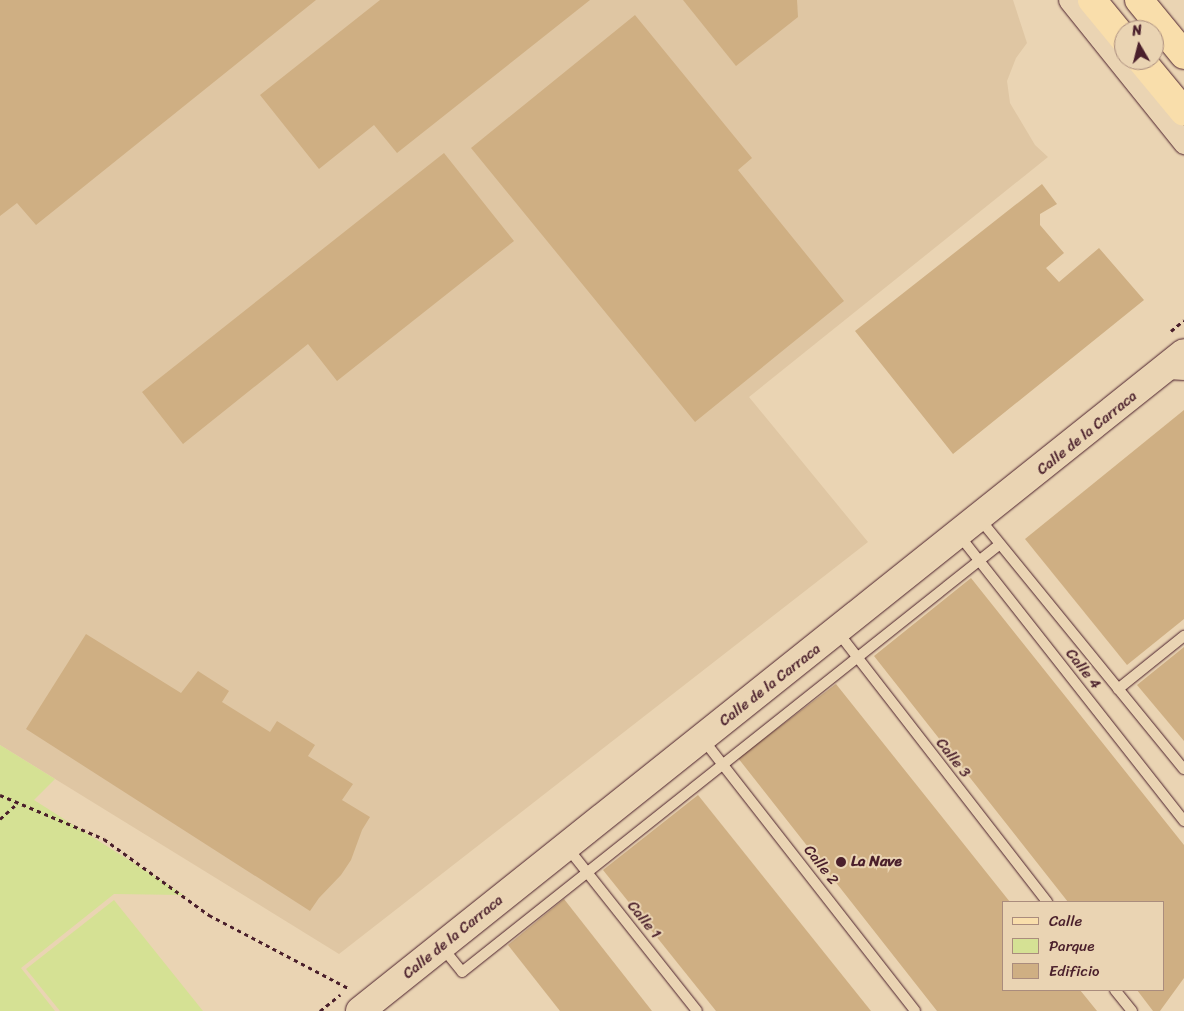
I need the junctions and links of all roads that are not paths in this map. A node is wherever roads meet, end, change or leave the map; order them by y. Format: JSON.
{"nodes":[{"id":1,"x":1069,"y":0,"type":"edge"},
{"id":2,"x":1092,"y":0,"type":"edge"},
{"id":3,"x":1139,"y":0,"type":"edge"},
{"id":4,"x":1114,"y":27,"type":"edge"},
{"id":5,"x":1184,"y":55,"type":"edge"},
{"id":6,"x":1149,"y":70,"type":"edge"},
{"id":7,"x":1184,"y":112,"type":"edge"},
{"id":8,"x":1184,"y":143,"type":"edge"},
{"id":9,"x":1178,"y":363,"type":"edge"},
{"id":10,"x":969,"y":527,"type":"junction"},
{"id":11,"x":1000,"y":544,"type":"junction"},
{"id":12,"x":979,"y":561,"type":"junction"},
{"id":13,"x":837,"y":631,"type":"junction"},
{"id":14,"x":1184,"y":636,"type":"edge"},
{"id":15,"x":856,"y":657,"type":"junction"},
{"id":16,"x":1118,"y":688,"type":"junction"},
{"id":17,"x":702,"y":738,"type":"junction"},
{"id":18,"x":724,"y":765,"type":"junction"},
{"id":19,"x":1184,"y":769,"type":"edge"},
{"id":20,"x":1184,"y":821,"type":"edge"},
{"id":21,"x":566,"y":847,"type":"junction"},
{"id":22,"x":587,"y":873,"type":"junction"},
{"id":23,"x":1046,"y":901,"type":"edge"},
{"id":24,"x":441,"y":946,"type":"junction"},
{"id":25,"x":1116,"y":991,"type":"edge"},
{"id":26,"x":366,"y":1006,"type":"edge"},
{"id":27,"x":697,"y":1011,"type":"edge"},
{"id":28,"x":916,"y":1011,"type":"edge"},
{"id":29,"x":1132,"y":1011,"type":"edge"}],
"edges":[{"from":1,"to":8,"type":"street"},
{"from":2,"to":4,"type":"main road"},
{"from":3,"to":5,"type":"main road"},
{"from":6,"to":7,"type":"main road"},
{"from":9,"to":10,"type":"street","name":"Calle de la Carraca"},
{"from":10,"to":11,"type":"lane"},
{"from":10,"to":12,"type":"lane","name":"Calle 4"},
{"from":10,"to":13,"type":"street","name":"Calle de la Carraca"},
{"from":11,"to":12,"type":"lane"},
{"from":11,"to":16,"type":"lane"},
{"from":12,"to":15,"type":"lane"},
{"from":12,"to":20,"type":"lane","name":"Calle 4"},
{"from":13,"to":15,"type":"lane","name":"Calle 3"},
{"from":13,"to":17,"type":"street","name":"Calle de la Carraca"},
{"from":14,"to":16,"type":"lane"},
{"from":15,"to":18,"type":"lane"},
{"from":15,"to":23,"type":"lane","name":"Calle 3"},
{"from":16,"to":19,"type":"lane"},
{"from":17,"to":18,"type":"lane","name":"Calle 2"},
{"from":17,"to":21,"type":"street","name":"Calle de la Carraca"},
{"from":18,"to":22,"type":"lane"},
{"from":18,"to":28,"type":"lane","name":"Calle 2"},
{"from":21,"to":22,"type":"lane","name":"Calle 1"},
{"from":21,"to":24,"type":"street","name":"Calle de la Carraca"},
{"from":22,"to":24,"type":"lane"},
{"from":22,"to":27,"type":"lane","name":"Calle 1"},
{"from":24,"to":26,"type":"street","name":"Calle de la Carraca"},
{"from":25,"to":29,"type":"lane"}]}
